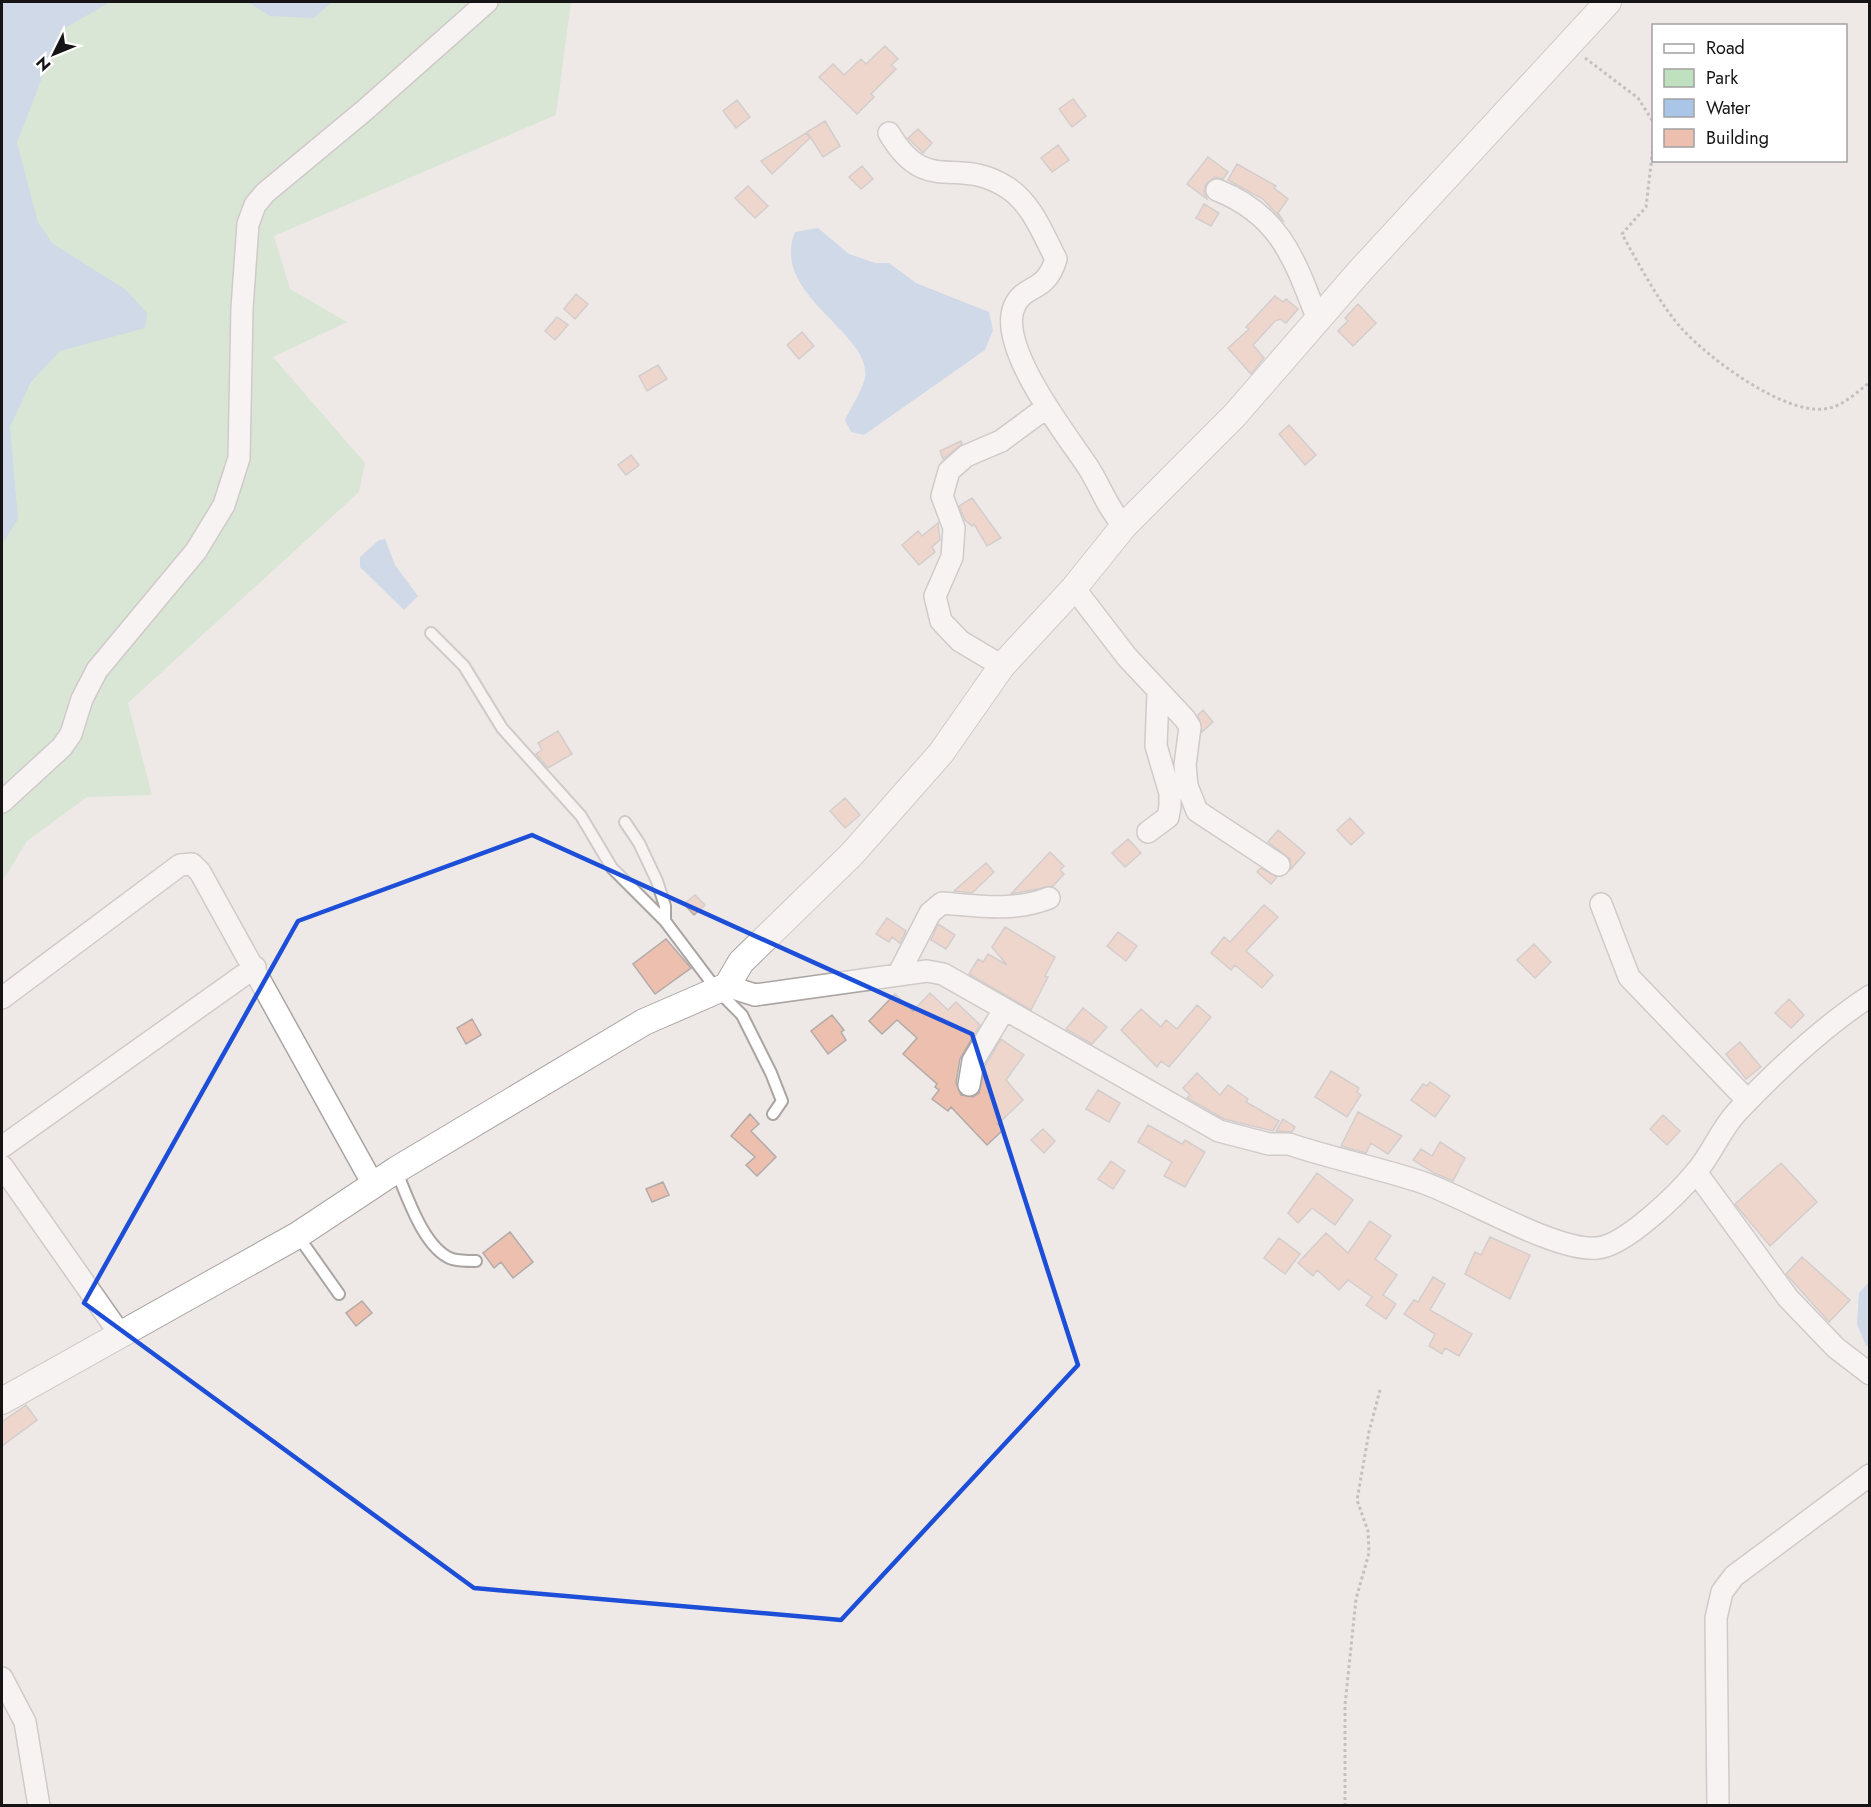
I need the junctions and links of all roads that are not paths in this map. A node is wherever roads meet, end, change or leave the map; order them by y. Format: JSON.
{"nodes":[{"id":1,"x":487,"y":2,"type":"edge"},
{"id":2,"x":1608,"y":2,"type":"edge"},
{"id":3,"x":889,"y":133,"type":"dead end"},
{"id":4,"x":1217,"y":190,"type":"dead end"},
{"id":5,"x":1318,"y":320,"type":"junction"},
{"id":6,"x":1047,"y":407,"type":"junction"},
{"id":7,"x":1124,"y":526,"type":"junction"},
{"id":8,"x":1074,"y":588,"type":"junction"},
{"id":9,"x":430,"y":633,"type":"dead end"},
{"id":10,"x":1002,"y":666,"type":"junction"},
{"id":11,"x":1158,"y":693,"type":"junction"},
{"id":12,"x":2,"y":802,"type":"edge"},
{"id":13,"x":624,"y":822,"type":"dead end"},
{"id":14,"x":1148,"y":832,"type":"dead end"},
{"id":15,"x":1279,"y":865,"type":"dead end"},
{"id":16,"x":1049,"y":898,"type":"dead end"},
{"id":17,"x":1601,"y":904,"type":"dead end"},
{"id":18,"x":665,"y":921,"type":"junction"},
{"id":19,"x":255,"y":967,"type":"junction"},
{"id":20,"x":898,"y":975,"type":"junction"},
{"id":21,"x":722,"y":988,"type":"junction"},
{"id":22,"x":1869,"y":996,"type":"edge"},
{"id":23,"x":2,"y":998,"type":"edge"},
{"id":24,"x":1004,"y":1010,"type":"junction"},
{"id":25,"x":969,"y":1085,"type":"dead end"},
{"id":26,"x":1748,"y":1101,"type":"junction"},
{"id":27,"x":773,"y":1114,"type":"dead end"},
{"id":28,"x":2,"y":1147,"type":"edge"},
{"id":29,"x":2,"y":1166,"type":"edge"},
{"id":30,"x":396,"y":1170,"type":"junction"},
{"id":31,"x":1696,"y":1172,"type":"junction"},
{"id":32,"x":374,"y":1186,"type":"junction"},
{"id":33,"x":298,"y":1235,"type":"junction"},
{"id":34,"x":476,"y":1261,"type":"dead end"},
{"id":35,"x":339,"y":1294,"type":"dead end"},
{"id":36,"x":120,"y":1334,"type":"junction"},
{"id":37,"x":1869,"y":1374,"type":"edge"},
{"id":38,"x":2,"y":1401,"type":"edge"},
{"id":39,"x":1869,"y":1475,"type":"edge"},
{"id":40,"x":2,"y":1678,"type":"edge"},
{"id":41,"x":39,"y":1806,"type":"edge"},
{"id":42,"x":1718,"y":1806,"type":"edge"}],
"edges":[{"from":1,"to":12,"type":"street"},
{"from":2,"to":5,"type":"street"},
{"from":3,"to":6,"type":"street"},
{"from":4,"to":5,"type":"street"},
{"from":5,"to":7,"type":"street"},
{"from":6,"to":7,"type":"street"},
{"from":6,"to":10,"type":"street"},
{"from":7,"to":8,"type":"street"},
{"from":8,"to":10,"type":"street"},
{"from":8,"to":11,"type":"street"},
{"from":9,"to":18,"type":"lane"},
{"from":10,"to":21,"type":"street"},
{"from":11,"to":14,"type":"street"},
{"from":11,"to":15,"type":"street"},
{"from":13,"to":18,"type":"lane"},
{"from":16,"to":20,"type":"street"},
{"from":17,"to":26,"type":"street"},
{"from":18,"to":21,"type":"lane"},
{"from":19,"to":23,"type":"street"},
{"from":19,"to":28,"type":"street"},
{"from":19,"to":32,"type":"street"},
{"from":20,"to":21,"type":"street"},
{"from":20,"to":24,"type":"street"},
{"from":21,"to":27,"type":"lane"},
{"from":21,"to":30,"type":"street"},
{"from":22,"to":26,"type":"street"},
{"from":24,"to":25,"type":"street"},
{"from":24,"to":31,"type":"street"},
{"from":26,"to":31,"type":"street"},
{"from":29,"to":36,"type":"street"},
{"from":30,"to":32,"type":"street"},
{"from":30,"to":34,"type":"lane"},
{"from":31,"to":37,"type":"street"},
{"from":32,"to":33,"type":"street"},
{"from":33,"to":35,"type":"lane"},
{"from":33,"to":36,"type":"street"},
{"from":36,"to":38,"type":"street"},
{"from":39,"to":42,"type":"street"},
{"from":40,"to":41,"type":"street"}]}
